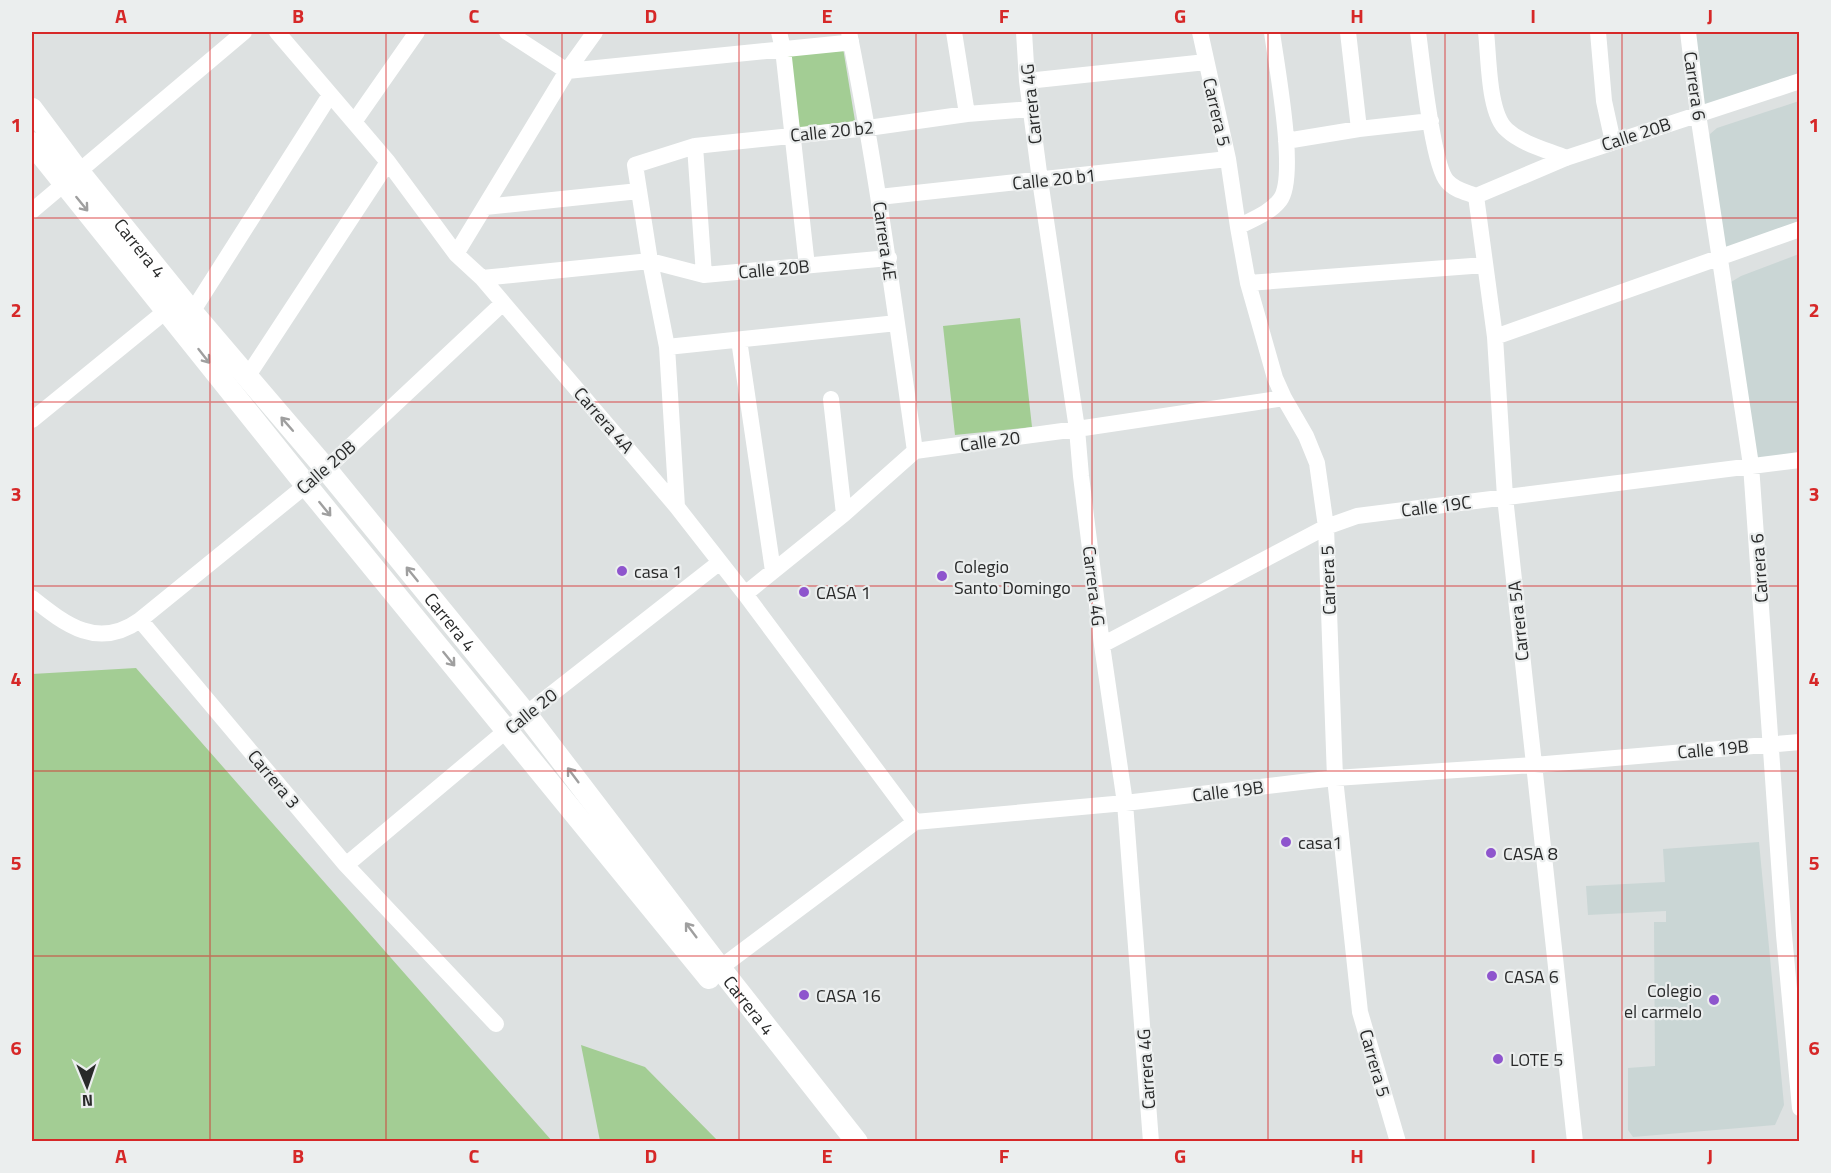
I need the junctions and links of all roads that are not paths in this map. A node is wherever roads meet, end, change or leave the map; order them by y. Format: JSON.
{"nodes":[{"id":1,"x":244,"y":32,"type":"edge"},
{"id":2,"x":277,"y":32,"type":"edge"},
{"id":3,"x":417,"y":32,"type":"edge"},
{"id":4,"x":507,"y":32,"type":"edge"},
{"id":5,"x":595,"y":32,"type":"edge"},
{"id":6,"x":779,"y":32,"type":"edge"},
{"id":7,"x":954,"y":32,"type":"edge"},
{"id":8,"x":1024,"y":32,"type":"edge"},
{"id":9,"x":1200,"y":32,"type":"edge"},
{"id":10,"x":1272,"y":32,"type":"edge"},
{"id":11,"x":1348,"y":32,"type":"edge"},
{"id":12,"x":1418,"y":32,"type":"edge"},
{"id":13,"x":1486,"y":32,"type":"edge"},
{"id":14,"x":1598,"y":32,"type":"edge"},
{"id":15,"x":1688,"y":32,"type":"edge"},
{"id":16,"x":850,"y":36,"type":"edge"},
{"id":17,"x":783,"y":49,"type":"junction"},
{"id":18,"x":1206,"y":62,"type":"junction"},
{"id":19,"x":567,"y":71,"type":"junction"},
{"id":20,"x":1027,"y":81,"type":"junction"},
{"id":21,"x":1800,"y":81,"type":"edge"},
{"id":22,"x":330,"y":95,"type":"junction"},
{"id":23,"x":32,"y":109,"type":"edge"},
{"id":24,"x":1031,"y":109,"type":"junction"},
{"id":25,"x":967,"y":114,"type":"junction"},
{"id":26,"x":1698,"y":114,"type":"junction"},
{"id":27,"x":1431,"y":121,"type":"junction"},
{"id":28,"x":354,"y":122,"type":"junction"},
{"id":29,"x":868,"y":128,"type":"junction"},
{"id":30,"x":1359,"y":129,"type":"junction"},
{"id":31,"x":793,"y":135,"type":"junction"},
{"id":32,"x":1286,"y":141,"type":"junction"},
{"id":33,"x":1613,"y":142,"type":"junction"},
{"id":34,"x":32,"y":143,"type":"edge"},
{"id":35,"x":695,"y":146,"type":"junction"},
{"id":36,"x":1566,"y":158,"type":"junction"},
{"id":37,"x":1228,"y":159,"type":"junction"},
{"id":38,"x":388,"y":162,"type":"junction"},
{"id":39,"x":72,"y":178,"type":"junction"},
{"id":40,"x":1040,"y":180,"type":"junction"},
{"id":41,"x":639,"y":190,"type":"junction"},
{"id":42,"x":1476,"y":196,"type":"junction"},
{"id":43,"x":879,"y":197,"type":"junction"},
{"id":44,"x":485,"y":207,"type":"junction"},
{"id":45,"x":32,"y":211,"type":"edge"},
{"id":46,"x":1238,"y":227,"type":"junction"},
{"id":47,"x":1800,"y":229,"type":"edge"},
{"id":48,"x":456,"y":254,"type":"junction"},
{"id":49,"x":889,"y":258,"type":"junction"},
{"id":50,"x":1721,"y":258,"type":"junction"},
{"id":51,"x":650,"y":261,"type":"junction"},
{"id":52,"x":1485,"y":265,"type":"junction"},
{"id":53,"x":807,"y":266,"type":"junction"},
{"id":54,"x":704,"y":275,"type":"junction"},
{"id":55,"x":482,"y":278,"type":"junction"},
{"id":56,"x":1248,"y":283,"type":"junction"},
{"id":57,"x":503,"y":303,"type":"junction"},
{"id":58,"x":167,"y":310,"type":"junction"},
{"id":59,"x":192,"y":312,"type":"junction"},
{"id":60,"x":897,"y":323,"type":"junction"},
{"id":61,"x":1496,"y":337,"type":"junction"},
{"id":62,"x":739,"y":340,"type":"junction"},
{"id":63,"x":667,"y":347,"type":"junction"},
{"id":64,"x":247,"y":377,"type":"junction"},
{"id":65,"x":1284,"y":398,"type":"junction"},
{"id":66,"x":831,"y":399,"type":"dead end"},
{"id":67,"x":32,"y":420,"type":"edge"},
{"id":68,"x":1077,"y":429,"type":"junction"},
{"id":69,"x":915,"y":451,"type":"junction"},
{"id":70,"x":1800,"y":459,"type":"edge"},
{"id":71,"x":1751,"y":465,"type":"junction"},
{"id":72,"x":326,"y":469,"type":"junction"},
{"id":73,"x":306,"y":485,"type":"junction"},
{"id":74,"x":1505,"y":497,"type":"junction"},
{"id":75,"x":678,"y":507,"type":"junction"},
{"id":76,"x":844,"y":514,"type":"junction"},
{"id":77,"x":1326,"y":527,"type":"junction"},
{"id":78,"x":720,"y":562,"type":"junction"},
{"id":79,"x":773,"y":571,"type":"junction"},
{"id":80,"x":745,"y":594,"type":"junction"},
{"id":81,"x":32,"y":598,"type":"edge"},
{"id":82,"x":140,"y":620,"type":"junction"},
{"id":83,"x":1102,"y":645,"type":"junction"},
{"id":84,"x":526,"y":714,"type":"junction"},
{"id":85,"x":508,"y":731,"type":"junction"},
{"id":86,"x":1800,"y":742,"type":"edge"},
{"id":87,"x":1772,"y":744,"type":"junction"},
{"id":88,"x":1534,"y":765,"type":"junction"},
{"id":89,"x":1335,"y":778,"type":"junction"},
{"id":90,"x":1125,"y":803,"type":"junction"},
{"id":91,"x":915,"y":822,"type":"junction"},
{"id":92,"x":346,"y":865,"type":"junction"},
{"id":93,"x":1792,"y":934,"type":"edge"},
{"id":94,"x":714,"y":973,"type":"junction"},
{"id":95,"x":496,"y":1024,"type":"dead end"},
{"id":96,"x":1800,"y":1108,"type":"edge"},
{"id":97,"x":839,"y":1142,"type":"edge"},
{"id":98,"x":857,"y":1142,"type":"edge"},
{"id":99,"x":1151,"y":1142,"type":"edge"},
{"id":100,"x":1398,"y":1142,"type":"edge"},
{"id":101,"x":1575,"y":1142,"type":"edge"}],
"edges":[{"from":1,"to":39,"type":"street"},
{"from":2,"to":22,"type":"street","name":"Carrera 4A"},
{"from":3,"to":28,"type":"street"},
{"from":4,"to":19,"type":"street"},
{"from":5,"to":19,"type":"street"},
{"from":6,"to":17,"type":"street"},
{"from":7,"to":25,"type":"street"},
{"from":8,"to":20,"type":"street","name":"Carrera 4G"},
{"from":9,"to":18,"type":"street","name":"Carrera 5"},
{"from":10,"to":32,"type":"street"},
{"from":11,"to":30,"type":"street"},
{"from":12,"to":27,"type":"street"},
{"from":13,"to":36,"type":"street"},
{"from":14,"to":33,"type":"street"},
{"from":15,"to":26,"type":"street","name":"Carrera 6"},
{"from":16,"to":17,"type":"street"},
{"from":16,"to":29,"type":"street","name":"Carrera 4E"},
{"from":17,"to":19,"type":"street"},
{"from":17,"to":31,"type":"street"},
{"from":18,"to":20,"type":"street"},
{"from":18,"to":37,"type":"street","name":"Carrera 5"},
{"from":19,"to":44,"type":"street"},
{"from":20,"to":24,"type":"street","name":"Carrera 4G"},
{"from":21,"to":26,"type":"street","name":"Calle 20B"},
{"from":22,"to":28,"type":"street","name":"Carrera 4A"},
{"from":22,"to":59,"type":"street"},
{"from":23,"to":39,"type":"main road","name":"Carrera 4"},
{"from":24,"to":25,"type":"street","name":"Calle 20 b2"},
{"from":24,"to":40,"type":"street","name":"Carrera 4G"},
{"from":25,"to":29,"type":"street","name":"Calle 20 b2"},
{"from":26,"to":33,"type":"street","name":"Calle 20B"},
{"from":26,"to":50,"type":"street","name":"Carrera 6"},
{"from":27,"to":30,"type":"street"},
{"from":27,"to":42,"type":"street"},
{"from":28,"to":38,"type":"street","name":"Carrera 4A"},
{"from":29,"to":31,"type":"street","name":"Calle 20 b2"},
{"from":29,"to":43,"type":"street","name":"Carrera 4E"},
{"from":30,"to":32,"type":"street"},
{"from":31,"to":35,"type":"street","name":"Calle 20 b2"},
{"from":31,"to":53,"type":"street"},
{"from":32,"to":46,"type":"street"},
{"from":33,"to":36,"type":"street","name":"Calle 20B"},
{"from":34,"to":39,"type":"main road","name":"Carrera 4"},
{"from":35,"to":41,"type":"street","name":"Calle 20 b2"},
{"from":35,"to":54,"type":"street"},
{"from":36,"to":42,"type":"street","name":"Calle 20B"},
{"from":37,"to":40,"type":"street","name":"Calle 20 b1"},
{"from":37,"to":46,"type":"street","name":"Carrera 5"},
{"from":38,"to":48,"type":"street","name":"Carrera 4A"},
{"from":38,"to":64,"type":"street"},
{"from":39,"to":45,"type":"street"},
{"from":39,"to":58,"type":"main road","name":"Carrera 4","one_way":true},
{"from":39,"to":59,"type":"main road","name":"Carrera 4"},
{"from":40,"to":43,"type":"street","name":"Calle 20 b1"},
{"from":40,"to":68,"type":"street","name":"Carrera 4G"},
{"from":41,"to":44,"type":"street"},
{"from":41,"to":51,"type":"street"},
{"from":42,"to":52,"type":"street","name":"Carrera 5A"},
{"from":43,"to":49,"type":"street","name":"Carrera 4E"},
{"from":44,"to":48,"type":"street"},
{"from":46,"to":56,"type":"street","name":"Carrera 5"},
{"from":47,"to":50,"type":"street"},
{"from":48,"to":55,"type":"street","name":"Carrera 4A"},
{"from":49,"to":53,"type":"street","name":"Calle 20B"},
{"from":49,"to":60,"type":"street","name":"Carrera 4E"},
{"from":50,"to":61,"type":"street"},
{"from":50,"to":71,"type":"street","name":"Carrera 6"},
{"from":51,"to":54,"type":"street","name":"Calle 20B"},
{"from":51,"to":55,"type":"street","name":"Calle 20B"},
{"from":51,"to":63,"type":"street"},
{"from":52,"to":56,"type":"street"},
{"from":52,"to":61,"type":"street","name":"Carrera 5A"},
{"from":53,"to":54,"type":"street","name":"Calle 20B"},
{"from":55,"to":57,"type":"street","name":"Carrera 4A"},
{"from":56,"to":65,"type":"street","name":"Carrera 5"},
{"from":57,"to":72,"type":"street","name":"Calle 20B"},
{"from":57,"to":75,"type":"street","name":"Carrera 4A"},
{"from":58,"to":67,"type":"street"},
{"from":58,"to":73,"type":"main road","name":"Carrera 4","one_way":true},
{"from":59,"to":64,"type":"main road","name":"Carrera 4"},
{"from":60,"to":62,"type":"street"},
{"from":60,"to":69,"type":"street","name":"Carrera 4E"},
{"from":61,"to":74,"type":"street","name":"Carrera 5A"},
{"from":62,"to":63,"type":"street"},
{"from":62,"to":79,"type":"street"},
{"from":63,"to":75,"type":"street"},
{"from":72,"to":64,"type":"main road","name":"Carrera 4","one_way":true},
{"from":65,"to":68,"type":"street","name":"Calle 20"},
{"from":65,"to":77,"type":"street","name":"Carrera 5"},
{"from":66,"to":76,"type":"street"},
{"from":68,"to":69,"type":"street","name":"Calle 20"},
{"from":68,"to":83,"type":"street","name":"Carrera 4G"},
{"from":69,"to":76,"type":"street"},
{"from":70,"to":71,"type":"street","name":"Calle 19C"},
{"from":71,"to":74,"type":"street","name":"Calle 19C"},
{"from":71,"to":87,"type":"street","name":"Carrera 6"},
{"from":72,"to":73,"type":"street","name":"Calle 20B"},
{"from":84,"to":72,"type":"main road","name":"Carrera 4","one_way":true},
{"from":73,"to":82,"type":"street","name":"Calle 20B"},
{"from":73,"to":85,"type":"main road","name":"Carrera 4","one_way":true},
{"from":74,"to":77,"type":"street","name":"Calle 19C"},
{"from":74,"to":88,"type":"street","name":"Carrera 5A"},
{"from":75,"to":78,"type":"street","name":"Carrera 4A"},
{"from":76,"to":79,"type":"street"},
{"from":77,"to":83,"type":"street","name":"Calle 19C"},
{"from":77,"to":89,"type":"street","name":"Carrera 5"},
{"from":78,"to":80,"type":"street","name":"Carrera 4A"},
{"from":78,"to":84,"type":"street","name":"Calle 20"},
{"from":79,"to":80,"type":"street"},
{"from":80,"to":91,"type":"street","name":"Carrera 4A"},
{"from":81,"to":82,"type":"street"},
{"from":82,"to":92,"type":"street","name":"Carrera 3"},
{"from":83,"to":90,"type":"street","name":"Carrera 4G"},
{"from":84,"to":85,"type":"street","name":"Calle 20"},
{"from":94,"to":84,"type":"main road","name":"Carrera 4","one_way":true},
{"from":85,"to":92,"type":"street","name":"Calle 20"},
{"from":85,"to":94,"type":"main road","name":"Carrera 4"},
{"from":86,"to":87,"type":"street","name":"Calle 19B"},
{"from":87,"to":88,"type":"street","name":"Calle 19B"},
{"from":87,"to":93,"type":"street","name":"Carrera 6"},
{"from":88,"to":89,"type":"street","name":"Calle 19B"},
{"from":88,"to":101,"type":"street","name":"Carrera 5A"},
{"from":89,"to":90,"type":"street","name":"Calle 19B"},
{"from":89,"to":100,"type":"street","name":"Carrera 5"},
{"from":90,"to":91,"type":"street","name":"Calle 19B"},
{"from":90,"to":99,"type":"street","name":"Carrera 4G"},
{"from":91,"to":94,"type":"street"},
{"from":92,"to":95,"type":"street","name":"Carrera 3"},
{"from":93,"to":96,"type":"street","name":"Carrera 6"},
{"from":94,"to":97,"type":"main road","name":"Carrera 4"},
{"from":94,"to":98,"type":"main road","name":"Carrera 4"}]}
